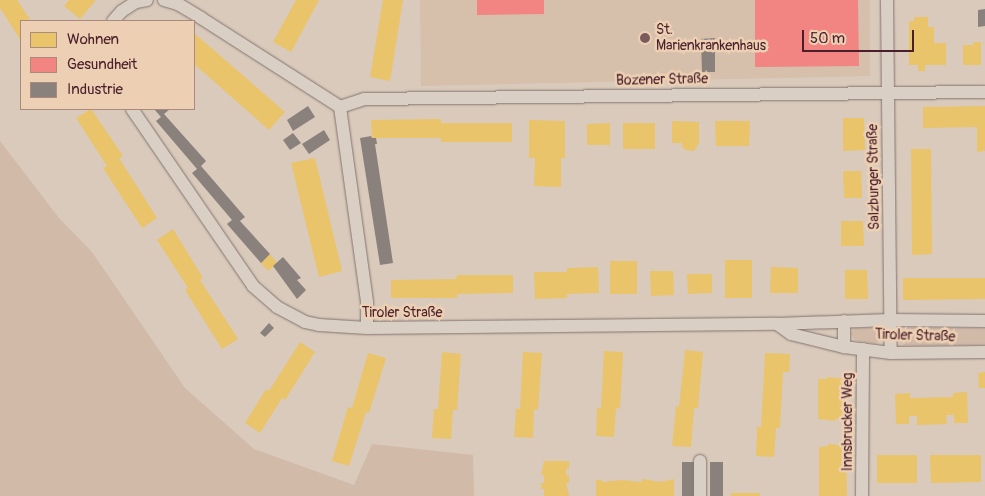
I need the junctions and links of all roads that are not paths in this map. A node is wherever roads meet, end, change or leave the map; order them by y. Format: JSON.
{"nodes":[{"id":1,"x":147,"y":0,"type":"edge"},
{"id":2,"x":164,"y":0,"type":"edge"},
{"id":3,"x":887,"y":0,"type":"edge"},
{"id":4,"x":114,"y":20,"type":"edge"},
{"id":5,"x":888,"y":92,"type":"junction"},
{"id":6,"x":985,"y":92,"type":"edge"},
{"id":7,"x":340,"y":107,"type":"junction"},
{"id":8,"x":133,"y":110,"type":"edge"},
{"id":9,"x":890,"y":320,"type":"junction"},
{"id":10,"x":844,"y":321,"type":"junction"},
{"id":11,"x":985,"y":321,"type":"edge"},
{"id":12,"x":777,"y":324,"type":"junction"},
{"id":13,"x":367,"y":328,"type":"junction"},
{"id":14,"x":844,"y":346,"type":"junction"},
{"id":15,"x":863,"y":349,"type":"junction"},
{"id":16,"x":985,"y":352,"type":"edge"},
{"id":17,"x":890,"y":353,"type":"junction"},
{"id":18,"x":700,"y":461,"type":"dead end"},
{"id":19,"x":700,"y":496,"type":"edge"},
{"id":20,"x":862,"y":496,"type":"edge"}],
"edges":[{"from":1,"to":4,"type":"street"},
{"from":2,"to":7,"type":"street"},
{"from":3,"to":5,"type":"street","name":"Salzburger Straße"},
{"from":5,"to":6,"type":"street","name":"Bozener Straße"},
{"from":5,"to":7,"type":"street","name":"Bozener Straße"},
{"from":5,"to":9,"type":"street","name":"Salzburger Straße"},
{"from":7,"to":13,"type":"street"},
{"from":8,"to":13,"type":"street","name":"Tiroler Straße"},
{"from":9,"to":10,"type":"street","name":"Tiroler Straße"},
{"from":9,"to":11,"type":"street","name":"Tiroler Straße"},
{"from":9,"to":17,"type":"street","name":"Salzburger Straße"},
{"from":10,"to":12,"type":"street","name":"Tiroler Straße"},
{"from":10,"to":14,"type":"street"},
{"from":12,"to":13,"type":"street","name":"Tiroler Straße"},
{"from":12,"to":14,"type":"street","name":"Tiroler Straße"},
{"from":14,"to":15,"type":"street","name":"Tiroler Straße"},
{"from":15,"to":17,"type":"street","name":"Tiroler Straße"},
{"from":15,"to":20,"type":"street","name":"Innsbrucker Weg"},
{"from":16,"to":17,"type":"street","name":"Tiroler Straße"},
{"from":18,"to":19,"type":"street"}]}
